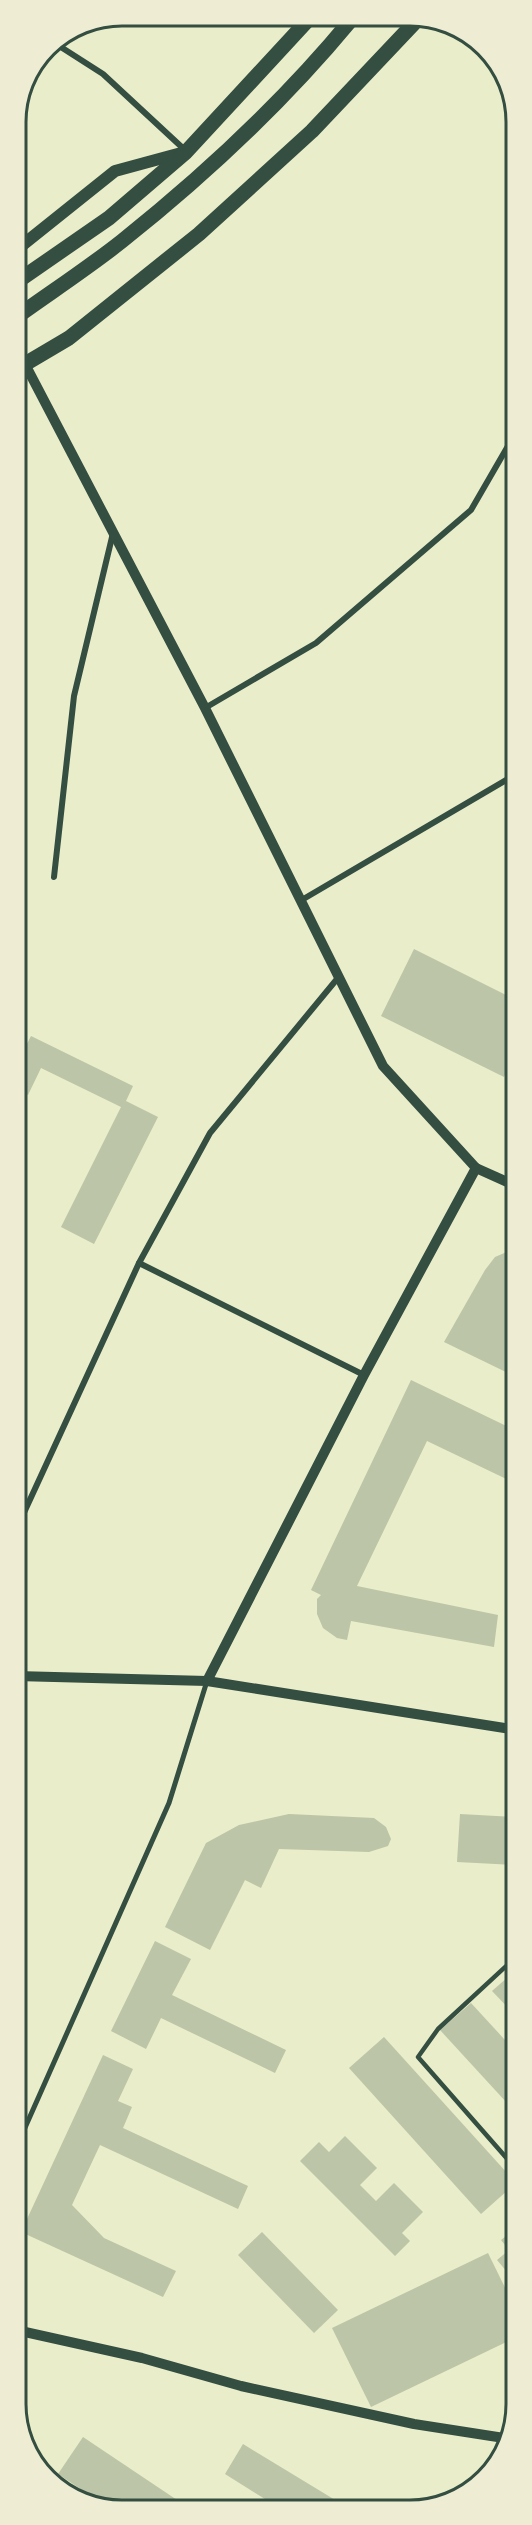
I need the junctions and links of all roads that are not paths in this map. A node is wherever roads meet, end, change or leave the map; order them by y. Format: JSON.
{"nodes":[{"id":1,"x":302,"y":26,"type":"edge"},
{"id":2,"x":346,"y":26,"type":"edge"},
{"id":3,"x":411,"y":26,"type":"edge"},
{"id":4,"x":61,"y":47,"type":"edge"},
{"id":5,"x":186,"y":152,"type":"junction"},
{"id":6,"x":26,"y":242,"type":"edge"},
{"id":7,"x":26,"y":275,"type":"edge"},
{"id":8,"x":26,"y":310,"type":"edge"},
{"id":9,"x":26,"y":363,"type":"edge"},
{"id":10,"x":26,"y":378,"type":"edge"},
{"id":11,"x":506,"y":449,"type":"edge"},
{"id":12,"x":113,"y":532,"type":"junction"},
{"id":13,"x":205,"y":708,"type":"junction"},
{"id":14,"x":506,"y":780,"type":"edge"},
{"id":15,"x":54,"y":877,"type":"dead end"},
{"id":16,"x":300,"y":901,"type":"junction"},
{"id":17,"x":338,"y":979,"type":"junction"},
{"id":18,"x":476,"y":1168,"type":"junction"},
{"id":19,"x":506,"y":1182,"type":"edge"},
{"id":20,"x":140,"y":1263,"type":"junction"},
{"id":21,"x":364,"y":1374,"type":"junction"},
{"id":22,"x":26,"y":1508,"type":"edge"},
{"id":23,"x":26,"y":1676,"type":"edge"},
{"id":24,"x":207,"y":1681,"type":"junction"},
{"id":25,"x":506,"y":1728,"type":"edge"},
{"id":26,"x":506,"y":1966,"type":"edge"},
{"id":27,"x":26,"y":2125,"type":"edge"},
{"id":28,"x":506,"y":2157,"type":"edge"},
{"id":29,"x":26,"y":2332,"type":"edge"},
{"id":30,"x":500,"y":2437,"type":"edge"}],
"edges":[{"from":1,"to":5,"type":"main road"},
{"from":2,"to":8,"type":"main road"},
{"from":3,"to":9,"type":"main road"},
{"from":4,"to":5,"type":"street"},
{"from":5,"to":6,"type":"main road"},
{"from":5,"to":7,"type":"main road"},
{"from":10,"to":12,"type":"street"},
{"from":11,"to":13,"type":"street"},
{"from":12,"to":13,"type":"street"},
{"from":12,"to":15,"type":"street"},
{"from":13,"to":16,"type":"street"},
{"from":14,"to":16,"type":"street"},
{"from":16,"to":17,"type":"street"},
{"from":17,"to":18,"type":"street"},
{"from":17,"to":20,"type":"street"},
{"from":18,"to":19,"type":"street"},
{"from":18,"to":21,"type":"street"},
{"from":20,"to":21,"type":"street"},
{"from":20,"to":22,"type":"street"},
{"from":21,"to":24,"type":"street"},
{"from":23,"to":24,"type":"street"},
{"from":24,"to":25,"type":"street"},
{"from":24,"to":27,"type":"street"},
{"from":26,"to":28,"type":"lane"},
{"from":29,"to":30,"type":"street"}]}
